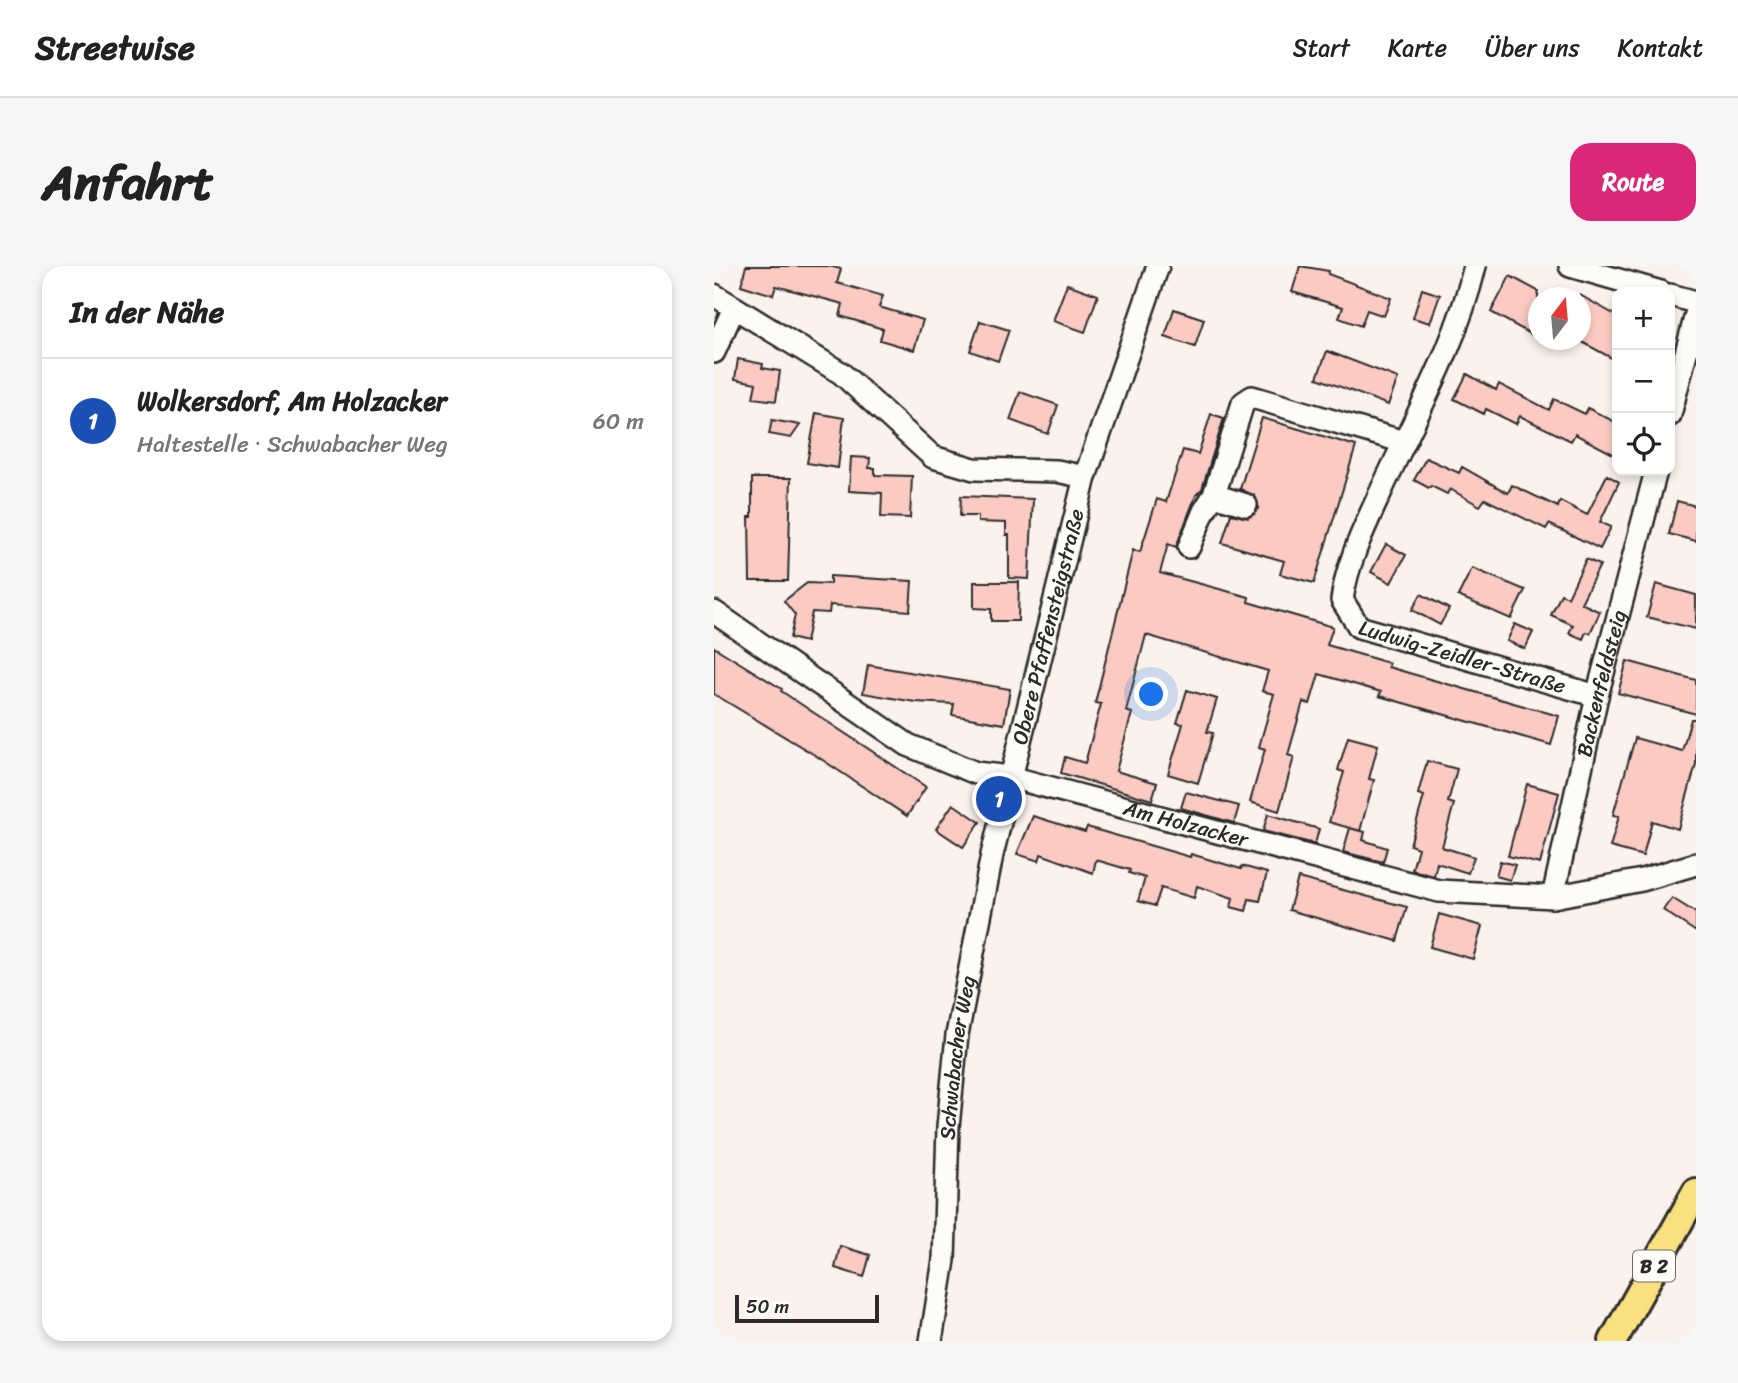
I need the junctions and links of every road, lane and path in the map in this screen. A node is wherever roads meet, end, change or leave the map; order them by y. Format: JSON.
{"nodes":[{"id":1,"x":1158,"y":266,"type":"edge"},
{"id":2,"x":1475,"y":266,"type":"edge"},
{"id":3,"x":1570,"y":266,"type":"edge"},
{"id":4,"x":1644,"y":287,"type":"edge"},
{"id":5,"x":714,"y":295,"type":"edge"},
{"id":6,"x":1675,"y":297,"type":"edge"},
{"id":7,"x":1696,"y":303,"type":"edge"},
{"id":8,"x":734,"y":308,"type":"junction"},
{"id":9,"x":1696,"y":314,"type":"edge"},
{"id":10,"x":714,"y":352,"type":"edge"},
{"id":11,"x":1671,"y":413,"type":"edge"},
{"id":12,"x":1404,"y":442,"type":"junction"},
{"id":13,"x":1655,"y":476,"type":"edge"},
{"id":14,"x":1085,"y":477,"type":"junction"},
{"id":15,"x":1214,"y":495,"type":"junction"},
{"id":16,"x":1246,"y":505,"type":"dead end"},
{"id":17,"x":1189,"y":547,"type":"dead end"},
{"id":18,"x":714,"y":612,"type":"edge"},
{"id":19,"x":1597,"y":696,"type":"junction"},
{"id":20,"x":1010,"y":777,"type":"junction"},
{"id":21,"x":1696,"y":864,"type":"edge"},
{"id":22,"x":1553,"y":897,"type":"junction"},
{"id":23,"x":1696,"y":1192,"type":"edge"},
{"id":24,"x":931,"y":1341,"type":"edge"},
{"id":25,"x":1613,"y":1341,"type":"edge"}],
"edges":[{"from":1,"to":14,"type":"street","name":"Obere Pfaffensteigstraße"},
{"from":2,"to":12,"type":"street"},
{"from":3,"to":4,"type":"street"},
{"from":5,"to":8,"type":"street"},
{"from":6,"to":7,"type":"street"},
{"from":8,"to":10,"type":"street"},
{"from":8,"to":14,"type":"street"},
{"from":9,"to":11,"type":"street"},
{"from":12,"to":15,"type":"street"},
{"from":12,"to":19,"type":"street","name":"Ludwig-Zeidler-Straße"},
{"from":13,"to":19,"type":"street","name":"Backenfeldsteig"},
{"from":14,"to":20,"type":"street","name":"Obere Pfaffensteigstraße"},
{"from":15,"to":16,"type":"street"},
{"from":15,"to":17,"type":"street"},
{"from":18,"to":20,"type":"street","name":"Am Holzacker"},
{"from":19,"to":22,"type":"street","name":"Backenfeldsteig"},
{"from":20,"to":22,"type":"street","name":"Am Holzacker"},
{"from":20,"to":24,"type":"street","name":"Schwabacher Weg"},
{"from":21,"to":22,"type":"street","name":"Am Holzacker"},
{"from":23,"to":25,"type":"main road","number":"B 2"}]}
